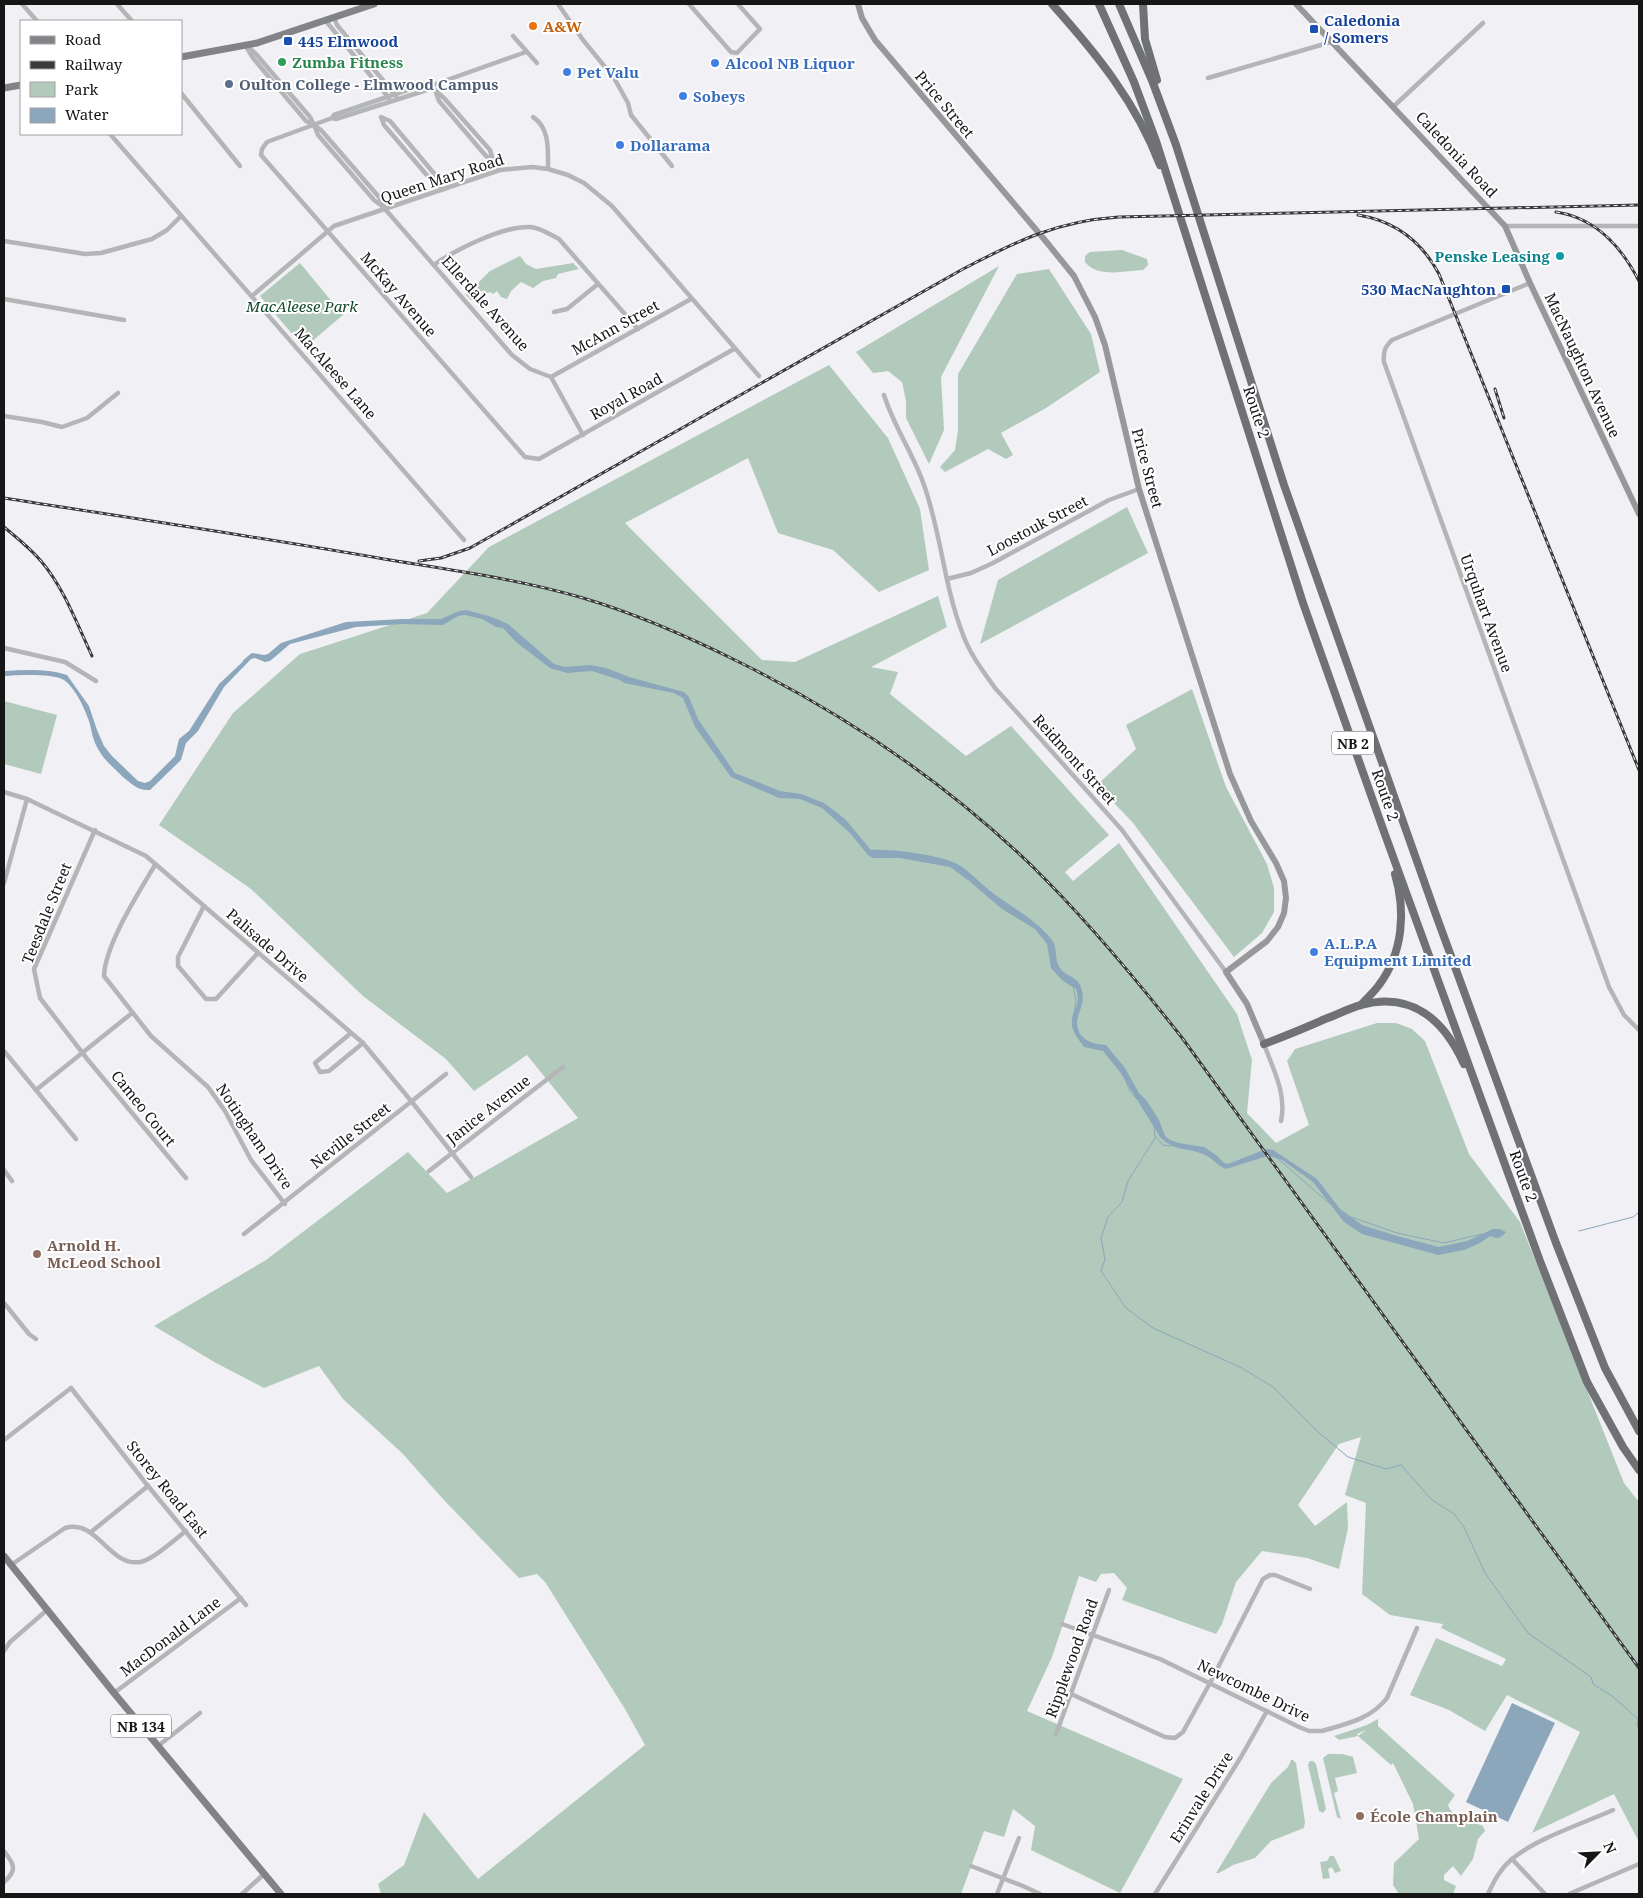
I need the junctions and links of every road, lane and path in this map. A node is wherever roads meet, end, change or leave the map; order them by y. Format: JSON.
{"nodes":[{"id":1,"x":22,"y":4,"type":"edge"},
{"id":2,"x":117,"y":4,"type":"edge"},
{"id":3,"x":374,"y":4,"type":"edge"},
{"id":4,"x":558,"y":4,"type":"edge"},
{"id":5,"x":689,"y":4,"type":"edge"},
{"id":6,"x":738,"y":4,"type":"edge"},
{"id":7,"x":858,"y":4,"type":"edge"},
{"id":8,"x":1052,"y":4,"type":"edge"},
{"id":9,"x":1099,"y":4,"type":"edge"},
{"id":10,"x":1119,"y":4,"type":"edge"},
{"id":11,"x":1143,"y":4,"type":"edge"},
{"id":12,"x":1296,"y":4,"type":"edge"},
{"id":13,"x":334,"y":17,"type":"junction"},
{"id":14,"x":36,"y":20,"type":"edge"},
{"id":15,"x":131,"y":20,"type":"edge"},
{"id":16,"x":325,"y":20,"type":"junction"},
{"id":17,"x":1483,"y":23,"type":"dead end"},
{"id":18,"x":513,"y":36,"type":"dead end"},
{"id":19,"x":1331,"y":42,"type":"junction"},
{"id":20,"x":245,"y":45,"type":"junction"},
{"id":21,"x":526,"y":52,"type":"junction"},
{"id":22,"x":182,"y":57,"type":"edge"},
{"id":23,"x":537,"y":63,"type":"dead end"},
{"id":24,"x":1208,"y":78,"type":"dead end"},
{"id":25,"x":433,"y":84,"type":"junction"},
{"id":26,"x":20,"y":85,"type":"edge"},
{"id":27,"x":4,"y":88,"type":"edge"},
{"id":28,"x":182,"y":94,"type":"edge"},
{"id":29,"x":395,"y":94,"type":"junction"},
{"id":30,"x":390,"y":99,"type":"junction"},
{"id":31,"x":398,"y":99,"type":"junction"},
{"id":32,"x":375,"y":104,"type":"junction"},
{"id":33,"x":1394,"y":106,"type":"junction"},
{"id":34,"x":533,"y":117,"type":"dead end"},
{"id":35,"x":1167,"y":121,"type":"junction"},
{"id":36,"x":314,"y":125,"type":"junction"},
{"id":37,"x":111,"y":135,"type":"edge"},
{"id":38,"x":240,"y":166,"type":"dead end"},
{"id":39,"x":672,"y":166,"type":"dead end"},
{"id":40,"x":548,"y":169,"type":"junction"},
{"id":41,"x":500,"y":170,"type":"junction"},
{"id":42,"x":442,"y":190,"type":"junction"},
{"id":43,"x":1176,"y":203,"type":"junction"},
{"id":44,"x":386,"y":209,"type":"junction"},
{"id":45,"x":182,"y":216,"type":"junction"},
{"id":46,"x":1506,"y":226,"type":"junction"},
{"id":47,"x":1639,"y":226,"type":"edge"},
{"id":48,"x":327,"y":232,"type":"junction"},
{"id":49,"x":4,"y":241,"type":"edge"},
{"id":50,"x":435,"y":264,"type":"junction"},
{"id":51,"x":1530,"y":283,"type":"junction"},
{"id":52,"x":598,"y":284,"type":"junction"},
{"id":53,"x":252,"y":296,"type":"junction"},
{"id":54,"x":4,"y":299,"type":"edge"},
{"id":55,"x":691,"y":299,"type":"junction"},
{"id":56,"x":554,"y":312,"type":"dead end"},
{"id":57,"x":124,"y":320,"type":"dead end"},
{"id":58,"x":638,"y":329,"type":"junction"},
{"id":59,"x":734,"y":349,"type":"junction"},
{"id":60,"x":759,"y":376,"type":"dead end"},
{"id":61,"x":551,"y":377,"type":"junction"},
{"id":62,"x":118,"y":393,"type":"dead end"},
{"id":63,"x":884,"y":395,"type":"dead end"},
{"id":64,"x":4,"y":416,"type":"edge"},
{"id":65,"x":583,"y":435,"type":"junction"},
{"id":66,"x":529,"y":459,"type":"joint"},
{"id":67,"x":1139,"y":489,"type":"junction"},
{"id":68,"x":1639,"y":514,"type":"edge"},
{"id":69,"x":464,"y":540,"type":"dead end"},
{"id":70,"x":947,"y":579,"type":"junction"},
{"id":71,"x":4,"y":648,"type":"edge"},
{"id":72,"x":96,"y":681,"type":"dead end"},
{"id":73,"x":4,"y":792,"type":"edge"},
{"id":74,"x":27,"y":799,"type":"junction"},
{"id":75,"x":1383,"y":828,"type":"junction"},
{"id":76,"x":94,"y":830,"type":"junction"},
{"id":77,"x":155,"y":864,"type":"junction"},
{"id":78,"x":4,"y":883,"type":"edge"},
{"id":79,"x":204,"y":906,"type":"junction"},
{"id":80,"x":258,"y":953,"type":"junction"},
{"id":81,"x":1226,"y":972,"type":"junction"},
{"id":82,"x":1361,"y":1005,"type":"junction"},
{"id":83,"x":132,"y":1013,"type":"junction"},
{"id":84,"x":1639,"y":1030,"type":"edge"},
{"id":85,"x":351,"y":1033,"type":"junction"},
{"id":86,"x":363,"y":1043,"type":"junction"},
{"id":87,"x":1264,"y":1044,"type":"junction"},
{"id":88,"x":4,"y":1051,"type":"edge"},
{"id":89,"x":83,"y":1053,"type":"junction"},
{"id":90,"x":563,"y":1067,"type":"dead end"},
{"id":91,"x":446,"y":1074,"type":"dead end"},
{"id":92,"x":36,"y":1090,"type":"junction"},
{"id":93,"x":412,"y":1102,"type":"junction"},
{"id":94,"x":1484,"y":1108,"type":"junction"},
{"id":95,"x":1281,"y":1121,"type":"dead end"},
{"id":96,"x":76,"y":1139,"type":"dead end"},
{"id":97,"x":452,"y":1153,"type":"junction"},
{"id":98,"x":4,"y":1170,"type":"edge"},
{"id":99,"x":429,"y":1171,"type":"dead end"},
{"id":100,"x":471,"y":1177,"type":"dead end"},
{"id":101,"x":186,"y":1178,"type":"dead end"},
{"id":102,"x":12,"y":1181,"type":"dead end"},
{"id":103,"x":285,"y":1204,"type":"junction"},
{"id":104,"x":244,"y":1234,"type":"dead end"},
{"id":105,"x":4,"y":1303,"type":"edge"},
{"id":106,"x":36,"y":1339,"type":"dead end"},
{"id":107,"x":1639,"y":1432,"type":"edge"},
{"id":108,"x":4,"y":1440,"type":"edge"},
{"id":109,"x":1639,"y":1470,"type":"edge"},
{"id":110,"x":148,"y":1486,"type":"junction"},
{"id":111,"x":186,"y":1531,"type":"junction"},
{"id":112,"x":91,"y":1532,"type":"junction"},
{"id":113,"x":4,"y":1556,"type":"edge"},
{"id":114,"x":11,"y":1565,"type":"junction"},
{"id":115,"x":1310,"y":1589,"type":"dead end"},
{"id":116,"x":1109,"y":1590,"type":"dead end"},
{"id":117,"x":241,"y":1598,"type":"junction"},
{"id":118,"x":246,"y":1605,"type":"dead end"},
{"id":119,"x":47,"y":1610,"type":"junction"},
{"id":120,"x":1062,"y":1624,"type":"dead end"},
{"id":121,"x":1417,"y":1628,"type":"dead end"},
{"id":122,"x":1092,"y":1634,"type":"junction"},
{"id":123,"x":4,"y":1650,"type":"edge"},
{"id":124,"x":1210,"y":1683,"type":"junction"},
{"id":125,"x":114,"y":1693,"type":"junction"},
{"id":126,"x":1070,"y":1694,"type":"junction"},
{"id":127,"x":1267,"y":1711,"type":"junction"},
{"id":128,"x":200,"y":1713,"type":"dead end"},
{"id":129,"x":1056,"y":1734,"type":"dead end"},
{"id":130,"x":158,"y":1746,"type":"junction"},
{"id":131,"x":1613,"y":1810,"type":"dead end"},
{"id":132,"x":1018,"y":1838,"type":"dead end"},
{"id":133,"x":4,"y":1851,"type":"edge"},
{"id":134,"x":1512,"y":1859,"type":"junction"},
{"id":135,"x":1638,"y":1864,"type":"edge"},
{"id":136,"x":971,"y":1866,"type":"dead end"},
{"id":137,"x":264,"y":1874,"type":"junction"},
{"id":138,"x":1003,"y":1877,"type":"junction"},
{"id":139,"x":4,"y":1882,"type":"edge"},
{"id":140,"x":242,"y":1894,"type":"edge"},
{"id":141,"x":281,"y":1894,"type":"edge"},
{"id":142,"x":997,"y":1894,"type":"edge"},
{"id":143,"x":1040,"y":1894,"type":"edge"},
{"id":144,"x":1155,"y":1894,"type":"edge"},
{"id":145,"x":1488,"y":1894,"type":"edge"},
{"id":146,"x":1546,"y":1894,"type":"edge"},
{"id":147,"x":1569,"y":1894,"type":"edge"}],
"edges":[{"from":1,"to":14,"type":"street"},
{"from":2,"to":15,"type":"street"},
{"from":3,"to":13,"type":"main road"},
{"from":4,"to":39,"type":"street"},
{"from":5,"to":6,"type":"street"},
{"from":7,"to":67,"type":"street","name":"Price Street"},
{"from":8,"to":43,"type":"highway"},
{"from":9,"to":43,"type":"highway","name":"Route 2","number":"NB 2"},
{"from":10,"to":35,"type":"highway","name":"Route 2","number":"NB 2"},
{"from":11,"to":35,"type":"highway"},
{"from":12,"to":19,"type":"street","name":"Caledonia Road"},
{"from":13,"to":16,"type":"main road"},
{"from":13,"to":29,"type":"street"},
{"from":16,"to":20,"type":"main road"},
{"from":16,"to":30,"type":"street"},
{"from":17,"to":33,"type":"street"},
{"from":18,"to":21,"type":"street"},
{"from":19,"to":24,"type":"street"},
{"from":19,"to":33,"type":"street","name":"Caledonia Road"},
{"from":20,"to":22,"type":"main road"},
{"from":20,"to":36,"type":"street","name":"Ellerdale Avenue"},
{"from":21,"to":23,"type":"street"},
{"from":21,"to":25,"type":"street"},
{"from":25,"to":29,"type":"street"},
{"from":25,"to":31,"type":"street"},
{"from":25,"to":41,"type":"street"},
{"from":26,"to":27,"type":"main road"},
{"from":28,"to":38,"type":"street"},
{"from":29,"to":30,"type":"street"},
{"from":29,"to":31,"type":"street"},
{"from":30,"to":31,"type":"street"},
{"from":30,"to":32,"type":"street"},
{"from":32,"to":36,"type":"street"},
{"from":32,"to":42,"type":"street"},
{"from":33,"to":46,"type":"street","name":"Caledonia Road"},
{"from":34,"to":40,"type":"street"},
{"from":35,"to":107,"type":"highway","name":"Route 2","number":"NB 2"},
{"from":36,"to":44,"type":"street","name":"Ellerdale Avenue"},
{"from":36,"to":48,"type":"street","name":"McKay Avenue"},
{"from":37,"to":45,"type":"street","name":"MacAleese Lane"},
{"from":40,"to":41,"type":"street","name":"Queen Mary Road"},
{"from":40,"to":55,"type":"street","name":"Queen Mary Road"},
{"from":41,"to":42,"type":"street","name":"Queen Mary Road"},
{"from":42,"to":44,"type":"street","name":"Queen Mary Road"},
{"from":43,"to":75,"type":"highway","name":"Route 2","number":"NB 2"},
{"from":44,"to":48,"type":"street","name":"Queen Mary Road"},
{"from":44,"to":50,"type":"street","name":"Ellerdale Avenue"},
{"from":45,"to":49,"type":"street"},
{"from":45,"to":53,"type":"street","name":"MacAleese Lane"},
{"from":46,"to":47,"type":"street"},
{"from":46,"to":51,"type":"street","name":"MacNaughton Avenue"},
{"from":48,"to":53,"type":"street","name":"Queen Mary Road"},
{"from":48,"to":66,"type":"street","name":"McKay Avenue"},
{"from":50,"to":52,"type":"street"},
{"from":50,"to":61,"type":"street","name":"Ellerdale Avenue"},
{"from":51,"to":68,"type":"street","name":"MacNaughton Avenue"},
{"from":51,"to":84,"type":"street","name":"Urquhart Avenue"},
{"from":52,"to":56,"type":"street"},
{"from":52,"to":58,"type":"street"},
{"from":53,"to":69,"type":"street","name":"MacAleese Lane"},
{"from":54,"to":57,"type":"street"},
{"from":55,"to":58,"type":"street","name":"McAnn Street"},
{"from":55,"to":59,"type":"street","name":"Queen Mary Road"},
{"from":58,"to":61,"type":"street","name":"McAnn Street"},
{"from":59,"to":60,"type":"street","name":"Queen Mary Road"},
{"from":59,"to":65,"type":"street","name":"Royal Road"},
{"from":61,"to":65,"type":"street"},
{"from":62,"to":64,"type":"street"},
{"from":63,"to":70,"type":"street","name":"Reidmont Street"},
{"from":65,"to":66,"type":"street","name":"Royal Road"},
{"from":67,"to":70,"type":"street","name":"Loostouk Street"},
{"from":67,"to":81,"type":"street","name":"Price Street"},
{"from":70,"to":81,"type":"street","name":"Reidmont Street"},
{"from":71,"to":72,"type":"street"},
{"from":73,"to":74,"type":"street","name":"Palisade Drive"},
{"from":74,"to":76,"type":"street","name":"Palisade Drive"},
{"from":74,"to":78,"type":"street"},
{"from":75,"to":82,"type":"highway"},
{"from":75,"to":94,"type":"highway","name":"Route 2","number":"NB 2"},
{"from":76,"to":77,"type":"street","name":"Palisade Drive"},
{"from":76,"to":89,"type":"street","name":"Teesdale Street"},
{"from":77,"to":79,"type":"street","name":"Palisade Drive"},
{"from":77,"to":83,"type":"street","name":"Notingham Drive"},
{"from":79,"to":80,"type":"street","name":"Palisade Drive"},
{"from":79,"to":80,"type":"street"},
{"from":80,"to":85,"type":"street","name":"Palisade Drive"},
{"from":81,"to":87,"type":"street","name":"Reidmont Street"},
{"from":82,"to":87,"type":"highway"},
{"from":82,"to":94,"type":"highway"},
{"from":83,"to":89,"type":"street"},
{"from":83,"to":103,"type":"street","name":"Notingham Drive"},
{"from":85,"to":86,"type":"street","name":"Palisade Drive"},
{"from":85,"to":86,"type":"street"},
{"from":86,"to":93,"type":"street","name":"Palisade Drive"},
{"from":87,"to":95,"type":"street","name":"Reidmont Street"},
{"from":88,"to":92,"type":"street"},
{"from":89,"to":92,"type":"street"},
{"from":89,"to":101,"type":"street","name":"Cameo Court"},
{"from":90,"to":97,"type":"street","name":"Janice Avenue"},
{"from":91,"to":93,"type":"street","name":"Neville Street"},
{"from":92,"to":96,"type":"street"},
{"from":93,"to":97,"type":"street","name":"Palisade Drive"},
{"from":93,"to":103,"type":"street","name":"Neville Street"},
{"from":94,"to":109,"type":"highway","name":"Route 2","number":"NB 2"},
{"from":97,"to":99,"type":"street","name":"Janice Avenue"},
{"from":97,"to":100,"type":"street","name":"Palisade Drive"},
{"from":98,"to":102,"type":"street"},
{"from":103,"to":104,"type":"street","name":"Neville Street"},
{"from":105,"to":106,"type":"street"},
{"from":108,"to":110,"type":"street","name":"Storey Road East"},
{"from":110,"to":111,"type":"street","name":"Storey Road East"},
{"from":110,"to":112,"type":"street"},
{"from":111,"to":112,"type":"street"},
{"from":111,"to":117,"type":"street","name":"Storey Road East"},
{"from":112,"to":114,"type":"street"},
{"from":113,"to":114,"type":"main road","number":"NB 134"},
{"from":114,"to":119,"type":"main road","number":"NB 134"},
{"from":115,"to":124,"type":"street"},
{"from":116,"to":122,"type":"street","name":"Ripplewood Road"},
{"from":117,"to":118,"type":"street","name":"Storey Road East"},
{"from":117,"to":125,"type":"street","name":"MacDonald Lane"},
{"from":119,"to":123,"type":"street"},
{"from":119,"to":125,"type":"main road","number":"NB 134"},
{"from":120,"to":122,"type":"street","name":"Newcombe Drive"},
{"from":121,"to":127,"type":"street","name":"Newcombe Drive"},
{"from":122,"to":124,"type":"street","name":"Newcombe Drive"},
{"from":122,"to":126,"type":"street","name":"Ripplewood Road"},
{"from":124,"to":126,"type":"street"},
{"from":124,"to":127,"type":"street","name":"Newcombe Drive"},
{"from":125,"to":130,"type":"main road","number":"NB 134"},
{"from":126,"to":129,"type":"street","name":"Ripplewood Road"},
{"from":127,"to":144,"type":"street","name":"Erinvale Drive"},
{"from":128,"to":130,"type":"street"},
{"from":130,"to":137,"type":"main road","number":"NB 134"},
{"from":131,"to":134,"type":"street"},
{"from":132,"to":138,"type":"street"},
{"from":133,"to":139,"type":"street"},
{"from":134,"to":145,"type":"street"},
{"from":134,"to":146,"type":"street"},
{"from":135,"to":147,"type":"street"},
{"from":136,"to":138,"type":"street"},
{"from":137,"to":140,"type":"street"},
{"from":137,"to":141,"type":"main road","number":"NB 134"},
{"from":138,"to":142,"type":"street"},
{"from":138,"to":143,"type":"street"}]}
